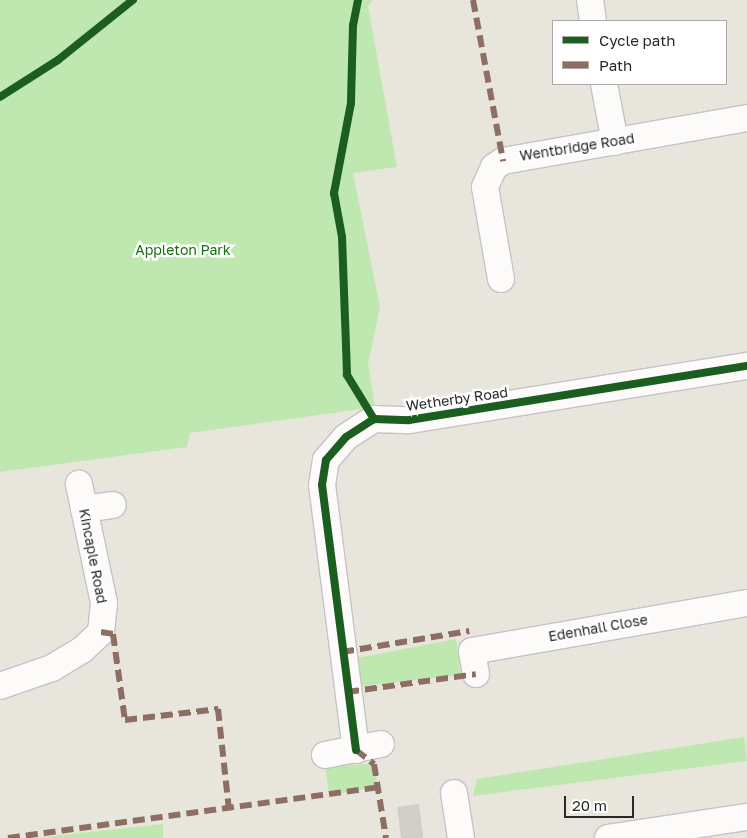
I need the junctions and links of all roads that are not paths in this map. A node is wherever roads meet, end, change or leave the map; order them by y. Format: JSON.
{"nodes":[{"id":1,"x":590,"y":0,"type":"edge"},
{"id":2,"x":593,"y":20,"type":"edge"},
{"id":3,"x":604,"y":85,"type":"edge"},
{"id":4,"x":747,"y":118,"type":"edge"},
{"id":5,"x":614,"y":142,"type":"junction"},
{"id":6,"x":501,"y":279,"type":"dead end"},
{"id":7,"x":747,"y":366,"type":"edge"},
{"id":8,"x":113,"y":505,"type":"dead end"},
{"id":9,"x":747,"y":603,"type":"edge"},
{"id":10,"x":472,"y":652,"type":"dead end"},
{"id":11,"x":0,"y":686,"type":"edge"},
{"id":12,"x":382,"y":744,"type":"dead end"},
{"id":13,"x":356,"y":750,"type":"junction"},
{"id":14,"x":325,"y":755,"type":"dead end"},
{"id":15,"x":454,"y":793,"type":"dead end"},
{"id":16,"x":747,"y":817,"type":"edge"},
{"id":17,"x":670,"y":833,"type":"edge"},
{"id":18,"x":461,"y":838,"type":"edge"},
{"id":19,"x":608,"y":838,"type":"edge"}],
"edges":[{"from":1,"to":2,"type":"street"},
{"from":3,"to":5,"type":"street"},
{"from":4,"to":5,"type":"street","name":"Wentbridge Road"},
{"from":5,"to":6,"type":"street","name":"Wentbridge Road"},
{"from":7,"to":13,"type":"street","name":"Wetherby Road"},
{"from":8,"to":11,"type":"street","name":"Kincaple Road"},
{"from":9,"to":10,"type":"street","name":"Edenhall Close"},
{"from":12,"to":13,"type":"street"},
{"from":13,"to":14,"type":"street"},
{"from":15,"to":18,"type":"street"},
{"from":16,"to":17,"type":"street"},
{"from":17,"to":19,"type":"street"}]}
